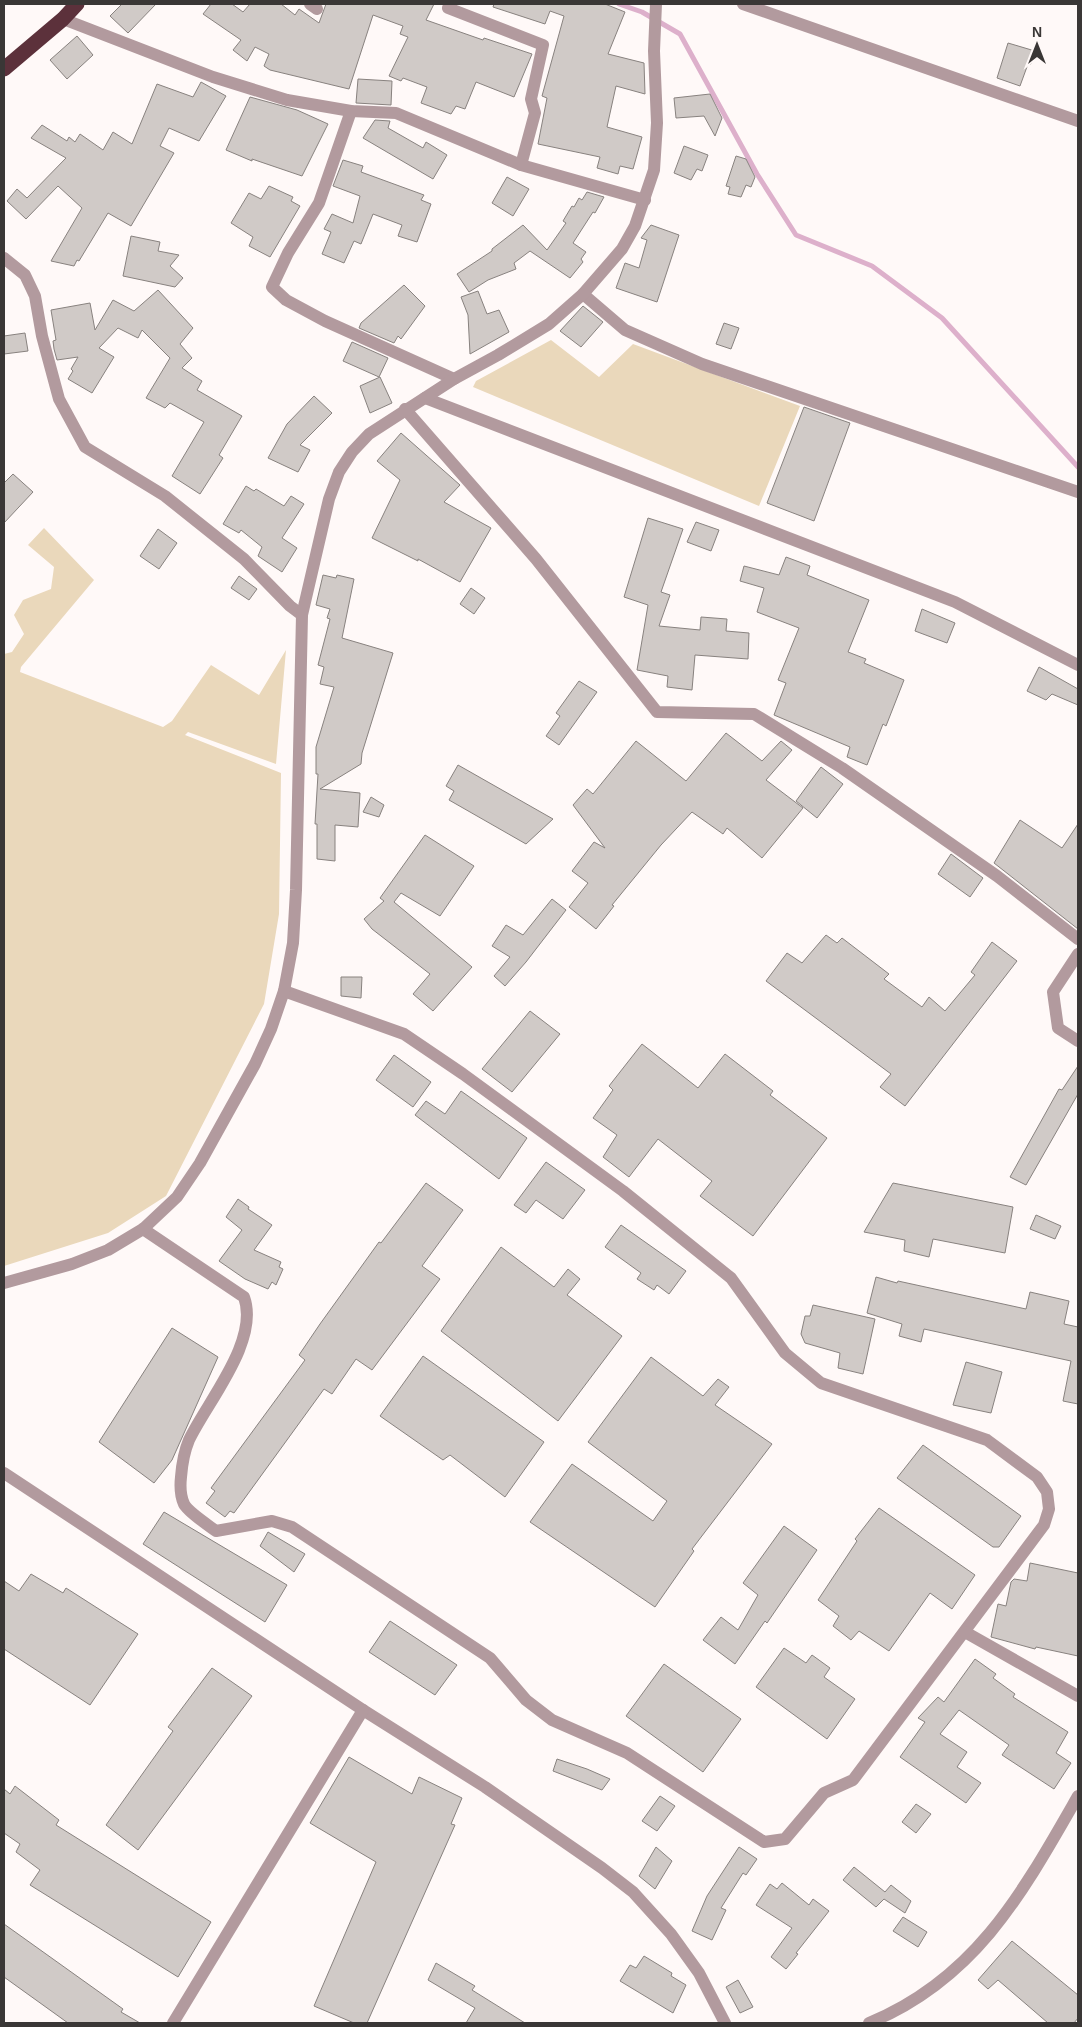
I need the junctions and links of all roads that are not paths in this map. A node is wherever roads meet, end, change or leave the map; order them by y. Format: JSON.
{"nodes":[{"id":1,"x":77,"y":4,"type":"edge"},
{"id":2,"x":450,"y":4,"type":"edge"},
{"id":3,"x":743,"y":4,"type":"edge"},
{"id":4,"x":656,"y":5,"type":"edge"},
{"id":5,"x":63,"y":19,"type":"junction"},
{"id":6,"x":4,"y":69,"type":"edge"},
{"id":7,"x":351,"y":111,"type":"junction"},
{"id":8,"x":1078,"y":121,"type":"edge"},
{"id":9,"x":521,"y":165,"type":"junction"},
{"id":10,"x":645,"y":200,"type":"junction"},
{"id":11,"x":4,"y":258,"type":"edge"},
{"id":12,"x":583,"y":294,"type":"junction"},
{"id":13,"x":454,"y":379,"type":"junction"},
{"id":14,"x":425,"y":398,"type":"junction"},
{"id":15,"x":405,"y":409,"type":"junction"},
{"id":16,"x":1078,"y":492,"type":"edge"},
{"id":17,"x":302,"y":615,"type":"junction"},
{"id":18,"x":1078,"y":665,"type":"edge"},
{"id":19,"x":1078,"y":938,"type":"edge"},
{"id":20,"x":1078,"y":954,"type":"edge"},
{"id":21,"x":284,"y":991,"type":"junction"},
{"id":22,"x":1078,"y":1041,"type":"edge"},
{"id":23,"x":144,"y":1229,"type":"junction"},
{"id":24,"x":4,"y":1283,"type":"edge"},
{"id":25,"x":4,"y":1473,"type":"edge"},
{"id":26,"x":964,"y":1632,"type":"junction"},
{"id":27,"x":1078,"y":1696,"type":"edge"},
{"id":28,"x":363,"y":1710,"type":"junction"},
{"id":29,"x":1078,"y":1796,"type":"edge"},
{"id":30,"x":173,"y":2023,"type":"edge"},
{"id":31,"x":725,"y":2023,"type":"edge"},
{"id":32,"x":869,"y":2023,"type":"edge"}],
"edges":[{"from":1,"to":5,"type":"highway"},
{"from":2,"to":9,"type":"street"},
{"from":3,"to":8,"type":"street"},
{"from":4,"to":10,"type":"street"},
{"from":5,"to":6,"type":"highway"},
{"from":5,"to":7,"type":"street"},
{"from":7,"to":9,"type":"street"},
{"from":7,"to":13,"type":"street"},
{"from":9,"to":10,"type":"street"},
{"from":10,"to":12,"type":"street"},
{"from":11,"to":17,"type":"street"},
{"from":12,"to":13,"type":"street"},
{"from":12,"to":16,"type":"street"},
{"from":13,"to":14,"type":"street"},
{"from":14,"to":15,"type":"street"},
{"from":14,"to":18,"type":"street"},
{"from":15,"to":17,"type":"street"},
{"from":15,"to":19,"type":"street"},
{"from":17,"to":21,"type":"street"},
{"from":20,"to":22,"type":"street"},
{"from":21,"to":23,"type":"street"},
{"from":21,"to":26,"type":"street"},
{"from":23,"to":24,"type":"street"},
{"from":23,"to":26,"type":"street"},
{"from":25,"to":28,"type":"street"},
{"from":26,"to":27,"type":"street"},
{"from":28,"to":30,"type":"street"},
{"from":28,"to":31,"type":"street"},
{"from":29,"to":32,"type":"street"}]}
